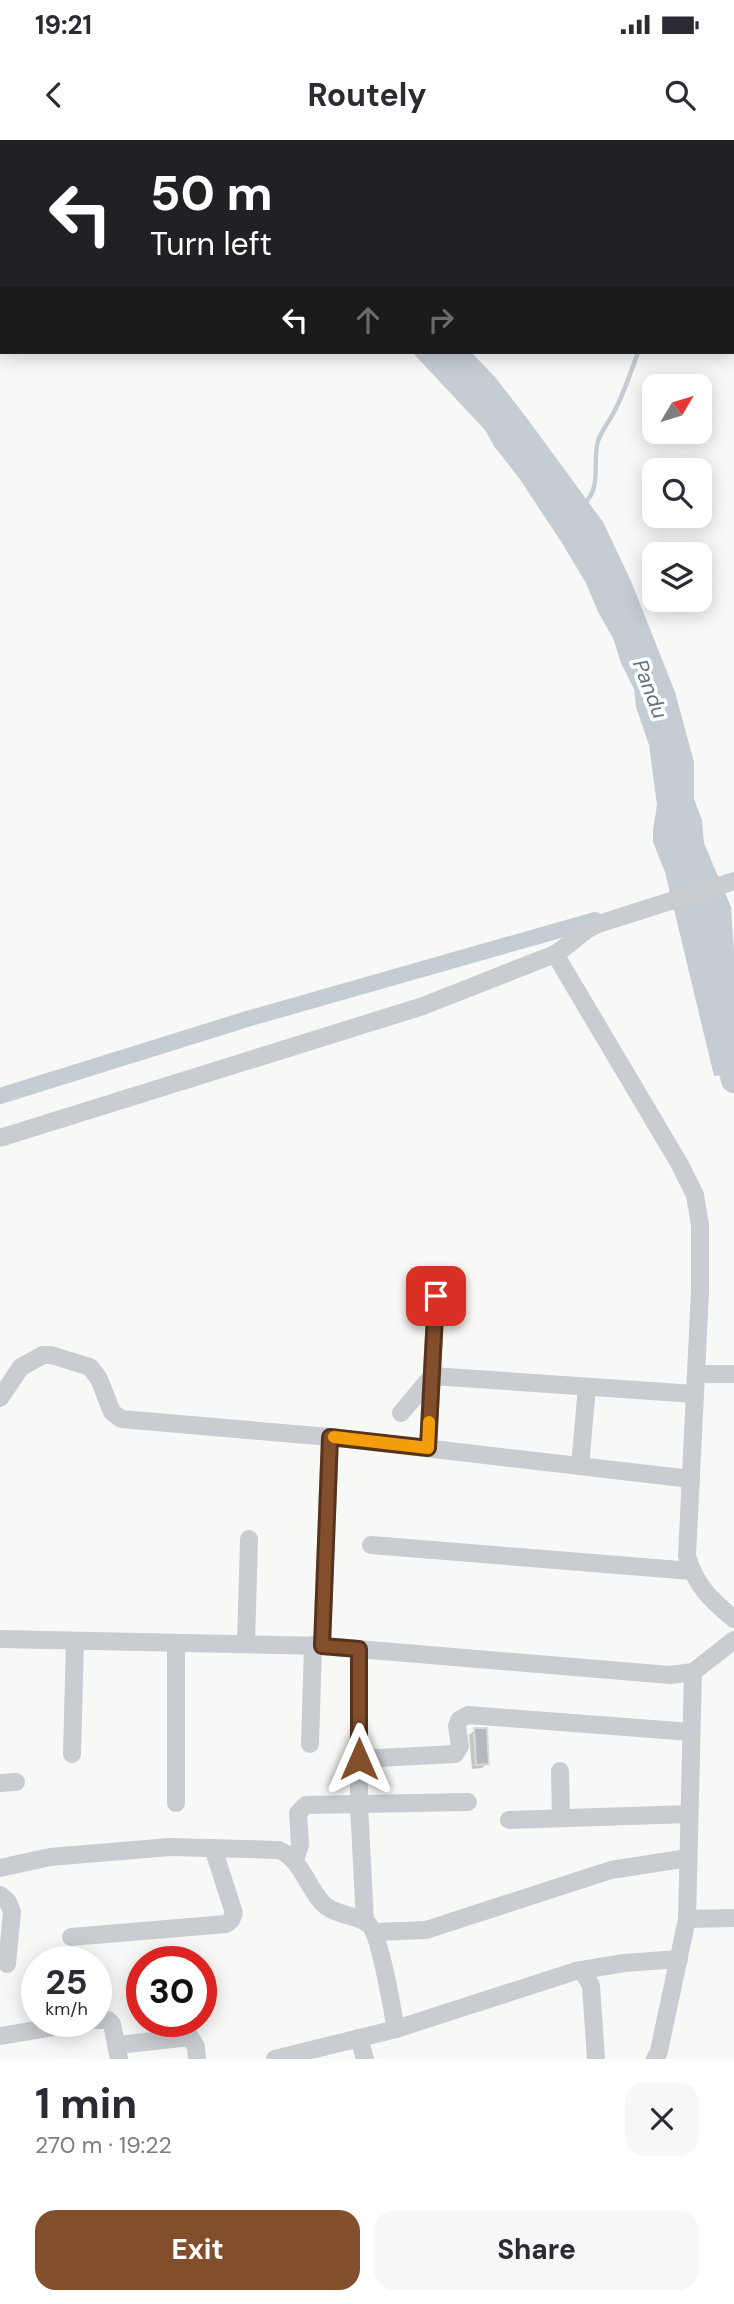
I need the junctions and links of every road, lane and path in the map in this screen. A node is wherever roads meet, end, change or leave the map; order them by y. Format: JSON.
{"nodes":[{"id":1,"x":734,"y":881,"type":"edge"},
{"id":2,"x":555,"y":954,"type":"junction"},
{"id":3,"x":0,"y":1138,"type":"edge"},
{"id":4,"x":436,"y":1296,"type":"dead end"},
{"id":5,"x":696,"y":1374,"type":"junction"},
{"id":6,"x":734,"y":1374,"type":"edge"},
{"id":7,"x":432,"y":1376,"type":"junction"},
{"id":8,"x":587,"y":1387,"type":"junction"},
{"id":9,"x":695,"y":1394,"type":"junction"},
{"id":10,"x":0,"y":1398,"type":"edge"},
{"id":11,"x":401,"y":1413,"type":"dead end"},
{"id":12,"x":330,"y":1437,"type":"junction"},
{"id":13,"x":428,"y":1448,"type":"junction"},
{"id":14,"x":580,"y":1466,"type":"junction"},
{"id":15,"x":691,"y":1479,"type":"junction"},
{"id":16,"x":249,"y":1539,"type":"dead end"},
{"id":17,"x":371,"y":1545,"type":"dead end"},
{"id":18,"x":692,"y":1571,"type":"junction"},
{"id":19,"x":734,"y":1619,"type":"edge"},
{"id":20,"x":0,"y":1639,"type":"edge"},
{"id":21,"x":734,"y":1640,"type":"edge"},
{"id":22,"x":75,"y":1641,"type":"junction"},
{"id":23,"x":176,"y":1643,"type":"junction"},
{"id":24,"x":246,"y":1644,"type":"junction"},
{"id":25,"x":318,"y":1646,"type":"junction"},
{"id":26,"x":359,"y":1649,"type":"junction"},
{"id":27,"x":693,"y":1672,"type":"junction"},
{"id":28,"x":691,"y":1732,"type":"junction"},
{"id":29,"x":310,"y":1744,"type":"dead end"},
{"id":30,"x":72,"y":1754,"type":"dead end"},
{"id":31,"x":359,"y":1759,"type":"junction"},
{"id":32,"x":560,"y":1770,"type":"dead end"},
{"id":33,"x":176,"y":1802,"type":"dead end"},
{"id":34,"x":468,"y":1802,"type":"dead end"},
{"id":35,"x":359,"y":1805,"type":"junction"},
{"id":36,"x":689,"y":1814,"type":"junction"},
{"id":37,"x":561,"y":1818,"type":"junction"},
{"id":38,"x":509,"y":1820,"type":"dead end"},
{"id":39,"x":213,"y":1847,"type":"junction"},
{"id":40,"x":688,"y":1858,"type":"junction"},
{"id":41,"x":295,"y":1860,"type":"junction"},
{"id":42,"x":0,"y":1868,"type":"edge"},
{"id":43,"x":0,"y":1895,"type":"edge"},
{"id":44,"x":734,"y":1917,"type":"edge"},
{"id":45,"x":687,"y":1919,"type":"junction"},
{"id":46,"x":370,"y":1927,"type":"junction"},
{"id":47,"x":71,"y":1937,"type":"dead end"},
{"id":48,"x":679,"y":1959,"type":"junction"},
{"id":49,"x":7,"y":1964,"type":"dead end"},
{"id":50,"x":576,"y":1971,"type":"junction"},
{"id":51,"x":112,"y":2024,"type":"edge"},
{"id":52,"x":396,"y":2029,"type":"junction"},
{"id":53,"x":21,"y":2033,"type":"edge"},
{"id":54,"x":1,"y":2036,"type":"edge"},
{"id":55,"x":359,"y":2038,"type":"junction"},
{"id":56,"x":118,"y":2052,"type":"edge"},
{"id":57,"x":197,"y":2059,"type":"edge"},
{"id":58,"x":275,"y":2059,"type":"edge"},
{"id":59,"x":365,"y":2059,"type":"edge"},
{"id":60,"x":596,"y":2059,"type":"edge"},
{"id":61,"x":655,"y":2059,"type":"edge"}],
"edges":[{"from":1,"to":2,"type":"street"},
{"from":2,"to":3,"type":"street"},
{"from":2,"to":5,"type":"street"},
{"from":4,"to":7,"type":"street"},
{"from":5,"to":6,"type":"street"},
{"from":5,"to":9,"type":"street"},
{"from":7,"to":8,"type":"street"},
{"from":7,"to":11,"type":"street"},
{"from":7,"to":13,"type":"street"},
{"from":8,"to":9,"type":"street"},
{"from":8,"to":14,"type":"street"},
{"from":9,"to":15,"type":"street"},
{"from":10,"to":12,"type":"street"},
{"from":12,"to":13,"type":"street"},
{"from":12,"to":25,"type":"street"},
{"from":13,"to":14,"type":"street"},
{"from":14,"to":15,"type":"street"},
{"from":15,"to":18,"type":"street"},
{"from":16,"to":24,"type":"street"},
{"from":17,"to":18,"type":"street"},
{"from":18,"to":19,"type":"street"},
{"from":20,"to":22,"type":"street"},
{"from":21,"to":27,"type":"street"},
{"from":22,"to":23,"type":"street"},
{"from":22,"to":30,"type":"street"},
{"from":23,"to":24,"type":"street"},
{"from":23,"to":33,"type":"street"},
{"from":24,"to":25,"type":"street"},
{"from":25,"to":26,"type":"street"},
{"from":25,"to":29,"type":"street"},
{"from":26,"to":27,"type":"street"},
{"from":26,"to":31,"type":"street"},
{"from":27,"to":28,"type":"street"},
{"from":28,"to":31,"type":"street"},
{"from":28,"to":36,"type":"street"},
{"from":31,"to":35,"type":"street"},
{"from":32,"to":37,"type":"street"},
{"from":34,"to":35,"type":"street"},
{"from":35,"to":41,"type":"street"},
{"from":35,"to":46,"type":"street"},
{"from":36,"to":37,"type":"street"},
{"from":36,"to":40,"type":"street"},
{"from":37,"to":38,"type":"street"},
{"from":39,"to":41,"type":"street"},
{"from":39,"to":42,"type":"street"},
{"from":39,"to":47,"type":"street"},
{"from":40,"to":45,"type":"street"},
{"from":40,"to":46,"type":"street"},
{"from":41,"to":46,"type":"street"},
{"from":43,"to":49,"type":"street"},
{"from":44,"to":45,"type":"street"},
{"from":45,"to":48,"type":"street"},
{"from":46,"to":52,"type":"street"},
{"from":48,"to":50,"type":"street"},
{"from":48,"to":61,"type":"street"},
{"from":50,"to":52,"type":"street"},
{"from":50,"to":60,"type":"street"},
{"from":51,"to":56,"type":"street"},
{"from":52,"to":55,"type":"street"},
{"from":53,"to":54,"type":"street"},
{"from":55,"to":58,"type":"street"},
{"from":55,"to":59,"type":"street"},
{"from":56,"to":57,"type":"street"}]}
